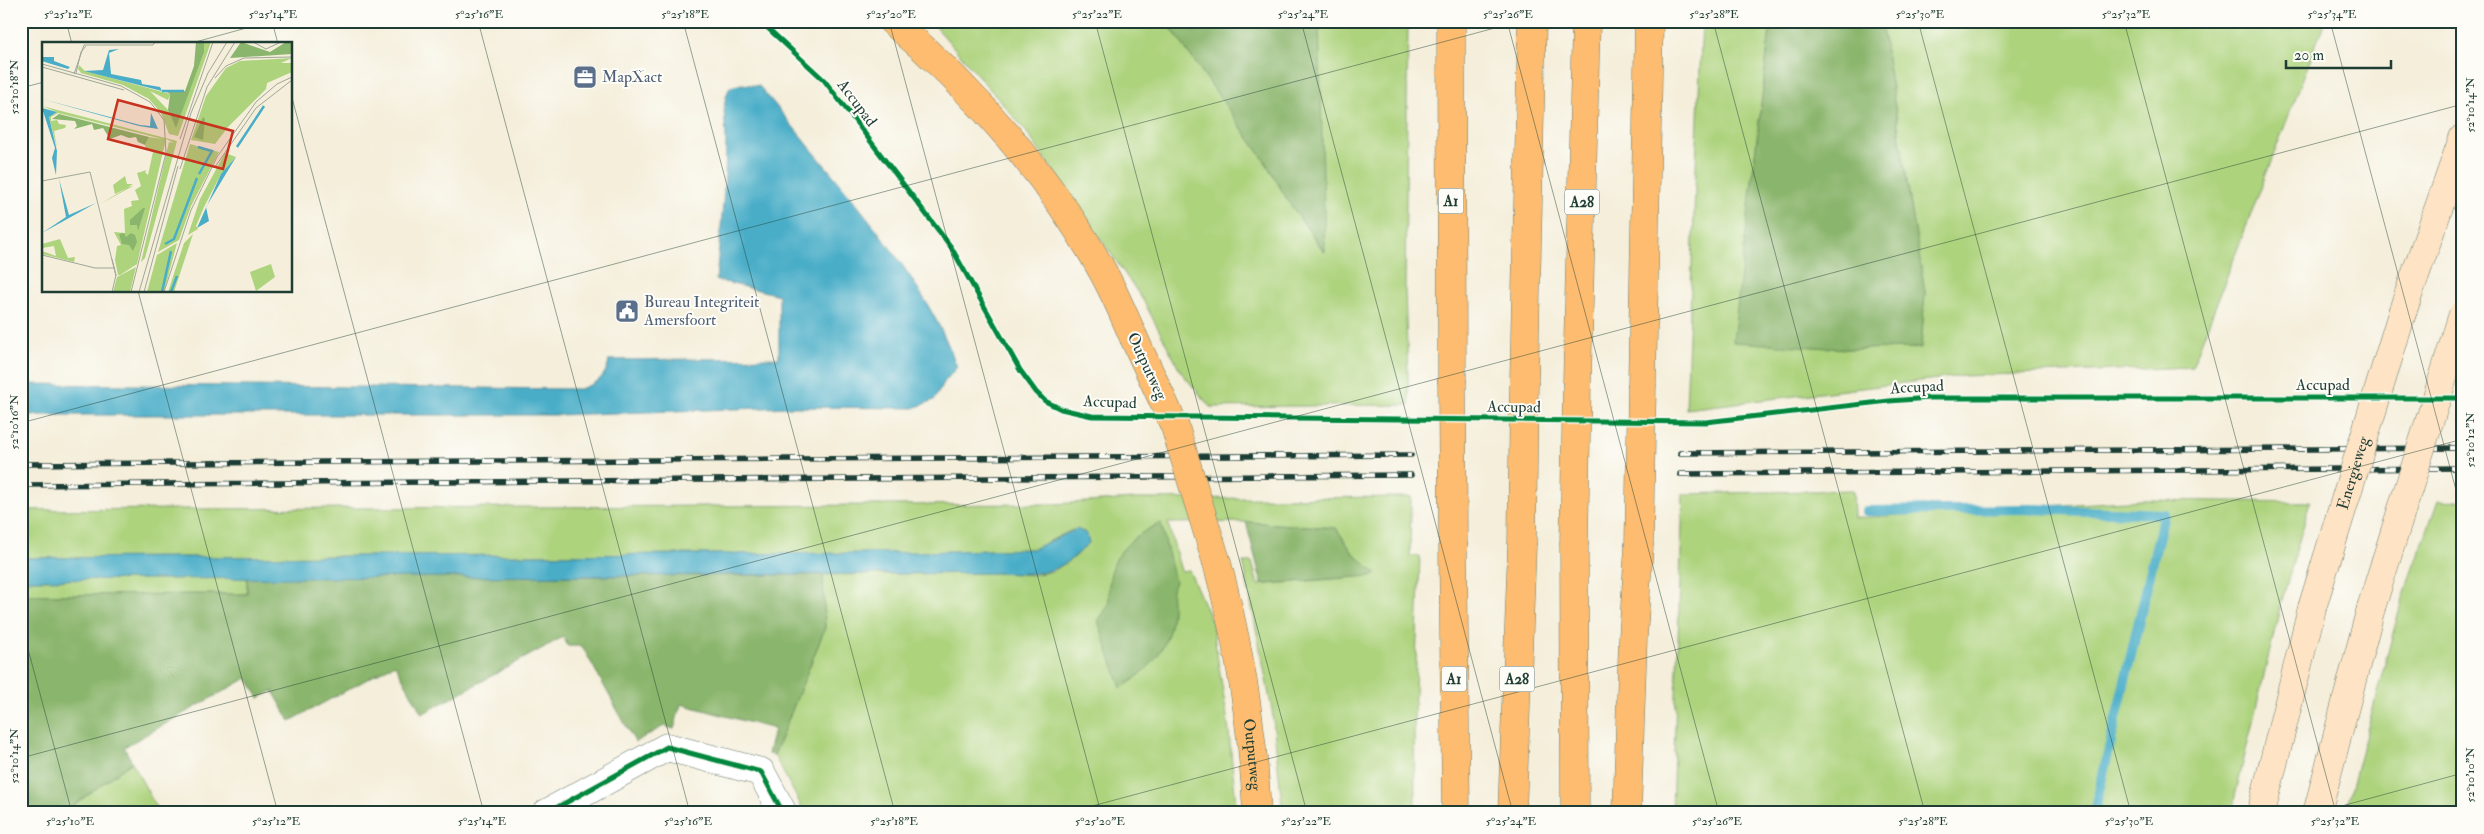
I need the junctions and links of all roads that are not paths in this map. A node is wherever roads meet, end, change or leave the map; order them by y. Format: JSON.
{"nodes":[{"id":1,"x":892,"y":21,"type":"edge"},
{"id":2,"x":1451,"y":21,"type":"edge"},
{"id":3,"x":1532,"y":21,"type":"edge"},
{"id":4,"x":1586,"y":21,"type":"edge"},
{"id":5,"x":1650,"y":21,"type":"edge"},
{"id":6,"x":2463,"y":138,"type":"edge"},
{"id":7,"x":2463,"y":314,"type":"edge"},
{"id":8,"x":547,"y":813,"type":"edge"},
{"id":9,"x":783,"y":813,"type":"edge"},
{"id":10,"x":1257,"y":813,"type":"edge"},
{"id":11,"x":1456,"y":813,"type":"edge"},
{"id":12,"x":1512,"y":813,"type":"edge"},
{"id":13,"x":1575,"y":813,"type":"edge"},
{"id":14,"x":1627,"y":813,"type":"edge"},
{"id":15,"x":2261,"y":813,"type":"edge"},
{"id":16,"x":2316,"y":813,"type":"edge"}],
"edges":[{"from":1,"to":10,"type":"main road","name":"Outputweg","bridge":true},
{"from":2,"to":11,"type":"main road","number":"A1","bridge":true},
{"from":3,"to":12,"type":"main road","number":"A28","bridge":true},
{"from":4,"to":13,"type":"main road","number":"A28","bridge":true},
{"from":5,"to":14,"type":"main road","bridge":true},
{"from":6,"to":15,"type":"main road","name":"Energieweg","bridge":true},
{"from":7,"to":16,"type":"main road","bridge":true},
{"from":8,"to":9,"type":"street"}]}
